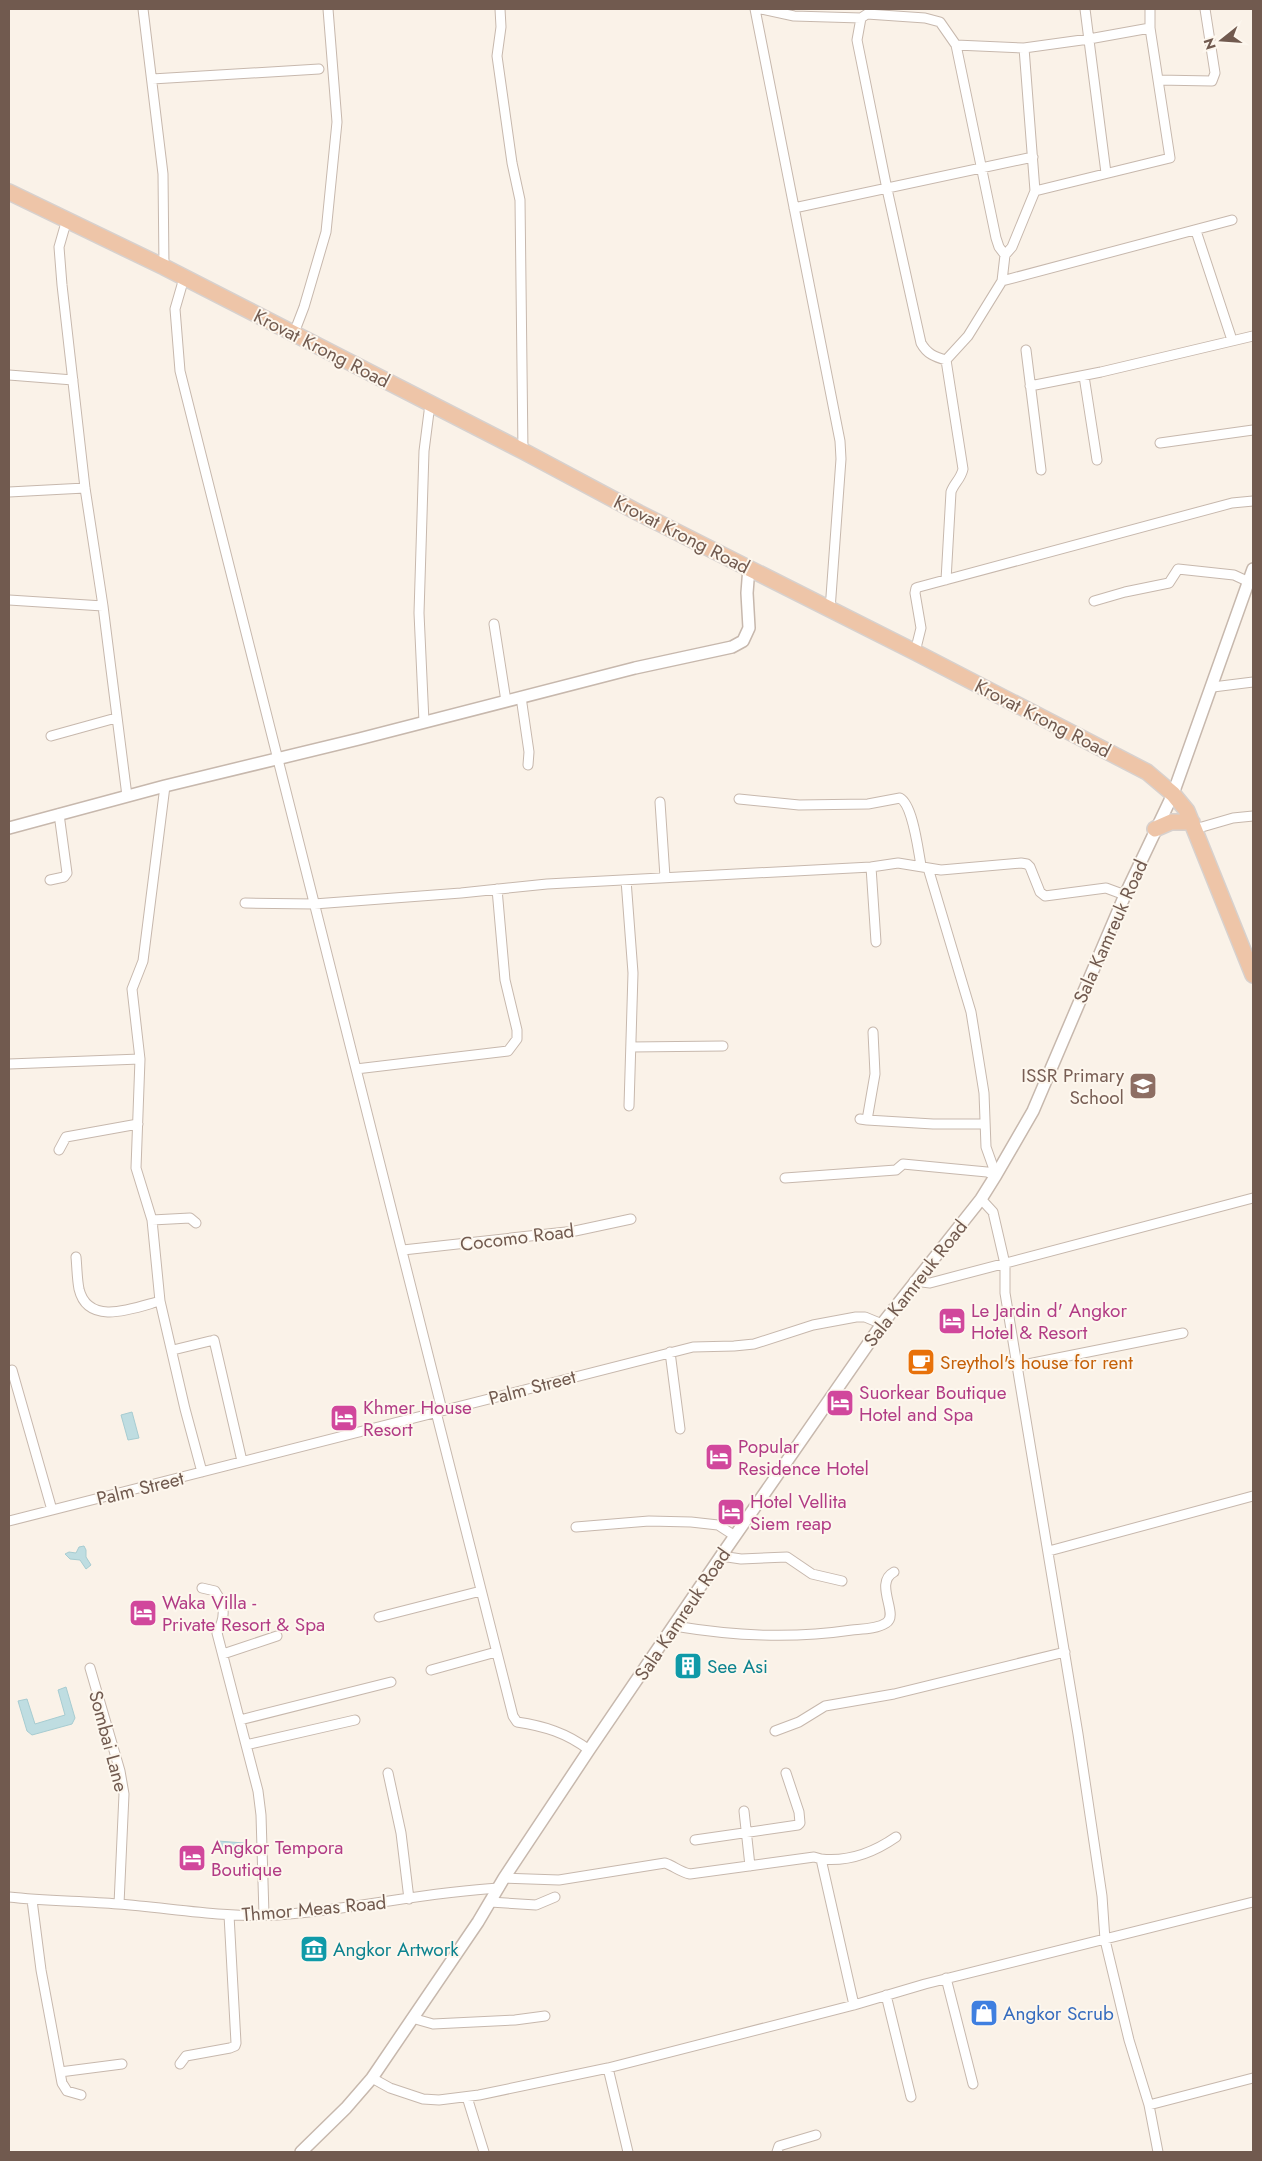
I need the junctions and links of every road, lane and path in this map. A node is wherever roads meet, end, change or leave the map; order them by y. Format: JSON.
{"nodes":[{"id":1,"x":143,"y":9,"type":"edge"},
{"id":2,"x":328,"y":9,"type":"edge"},
{"id":3,"x":500,"y":9,"type":"edge"},
{"id":4,"x":755,"y":9,"type":"edge"},
{"id":5,"x":761,"y":9,"type":"edge"},
{"id":6,"x":1085,"y":9,"type":"edge"},
{"id":7,"x":1150,"y":9,"type":"edge"},
{"id":8,"x":1205,"y":9,"type":"edge"},
{"id":9,"x":865,"y":14,"type":"edge"},
{"id":10,"x":1150,"y":28,"type":"junction"},
{"id":11,"x":1089,"y":39,"type":"junction"},
{"id":12,"x":956,"y":45,"type":"junction"},
{"id":13,"x":1024,"y":48,"type":"junction"},
{"id":14,"x":319,"y":69,"type":"dead end"},
{"id":15,"x":152,"y":79,"type":"junction"},
{"id":16,"x":1158,"y":80,"type":"junction"},
{"id":17,"x":1033,"y":157,"type":"junction"},
{"id":18,"x":981,"y":169,"type":"junction"},
{"id":19,"x":1106,"y":173,"type":"junction"},
{"id":20,"x":887,"y":189,"type":"junction"},
{"id":21,"x":1035,"y":191,"type":"junction"},
{"id":22,"x":9,"y":192,"type":"edge"},
{"id":23,"x":794,"y":208,"type":"junction"},
{"id":24,"x":67,"y":220,"type":"junction"},
{"id":25,"x":1232,"y":220,"type":"dead end"},
{"id":26,"x":1196,"y":231,"type":"junction"},
{"id":27,"x":1005,"y":255,"type":"junction"},
{"id":28,"x":164,"y":267,"type":"junction"},
{"id":29,"x":184,"y":278,"type":"junction"},
{"id":30,"x":1002,"y":281,"type":"junction"},
{"id":31,"x":294,"y":333,"type":"junction"},
{"id":32,"x":1253,"y":336,"type":"edge"},
{"id":33,"x":1232,"y":340,"type":"junction"},
{"id":34,"x":1026,"y":350,"type":"dead end"},
{"id":35,"x":946,"y":360,"type":"junction"},
{"id":36,"x":9,"y":375,"type":"edge"},
{"id":37,"x":1084,"y":376,"type":"junction"},
{"id":38,"x":73,"y":380,"type":"junction"},
{"id":39,"x":1030,"y":386,"type":"junction"},
{"id":40,"x":430,"y":404,"type":"junction"},
{"id":41,"x":1253,"y":430,"type":"edge"},
{"id":42,"x":1160,"y":443,"type":"dead end"},
{"id":43,"x":523,"y":451,"type":"junction"},
{"id":44,"x":1097,"y":460,"type":"dead end"},
{"id":45,"x":1041,"y":470,"type":"dead end"},
{"id":46,"x":85,"y":488,"type":"junction"},
{"id":47,"x":9,"y":492,"type":"edge"},
{"id":48,"x":1253,"y":501,"type":"edge"},
{"id":49,"x":749,"y":567,"type":"junction"},
{"id":50,"x":1253,"y":570,"type":"edge"},
{"id":51,"x":946,"y":580,"type":"junction"},
{"id":52,"x":1249,"y":582,"type":"junction"},
{"id":53,"x":9,"y":600,"type":"edge"},
{"id":54,"x":1094,"y":601,"type":"dead end"},
{"id":55,"x":102,"y":606,"type":"junction"},
{"id":56,"x":830,"y":610,"type":"junction"},
{"id":57,"x":494,"y":624,"type":"dead end"},
{"id":58,"x":915,"y":652,"type":"junction"},
{"id":59,"x":1253,"y":682,"type":"edge"},
{"id":60,"x":1212,"y":687,"type":"junction"},
{"id":61,"x":521,"y":697,"type":"junction"},
{"id":62,"x":506,"y":701,"type":"junction"},
{"id":63,"x":116,"y":718,"type":"junction"},
{"id":64,"x":424,"y":722,"type":"junction"},
{"id":65,"x":51,"y":736,"type":"dead end"},
{"id":66,"x":277,"y":759,"type":"junction"},
{"id":67,"x":528,"y":765,"type":"dead end"},
{"id":68,"x":165,"y":786,"type":"junction"},
{"id":69,"x":1173,"y":794,"type":"junction"},
{"id":70,"x":127,"y":796,"type":"junction"},
{"id":71,"x":739,"y":799,"type":"dead end"},
{"id":72,"x":660,"y":802,"type":"dead end"},
{"id":73,"x":59,"y":814,"type":"junction"},
{"id":74,"x":1253,"y":816,"type":"edge"},
{"id":75,"x":1193,"y":825,"type":"junction"},
{"id":76,"x":9,"y":828,"type":"edge"},
{"id":77,"x":1156,"y":829,"type":"junction"},
{"id":78,"x":871,"y":867,"type":"junction"},
{"id":79,"x":924,"y":867,"type":"junction"},
{"id":80,"x":666,"y":877,"type":"junction"},
{"id":81,"x":50,"y":880,"type":"dead end"},
{"id":82,"x":626,"y":880,"type":"junction"},
{"id":83,"x":497,"y":889,"type":"junction"},
{"id":84,"x":1125,"y":895,"type":"junction"},
{"id":85,"x":245,"y":903,"type":"dead end"},
{"id":86,"x":314,"y":904,"type":"junction"},
{"id":87,"x":876,"y":942,"type":"dead end"},
{"id":88,"x":1253,"y":976,"type":"edge"},
{"id":89,"x":873,"y":1032,"type":"dead end"},
{"id":90,"x":723,"y":1046,"type":"dead end"},
{"id":91,"x":631,"y":1047,"type":"junction"},
{"id":92,"x":140,"y":1059,"type":"junction"},
{"id":93,"x":9,"y":1064,"type":"edge"},
{"id":94,"x":356,"y":1069,"type":"junction"},
{"id":95,"x":629,"y":1106,"type":"dead end"},
{"id":96,"x":138,"y":1124,"type":"junction"},
{"id":97,"x":984,"y":1124,"type":"junction"},
{"id":98,"x":59,"y":1150,"type":"dead end"},
{"id":99,"x":996,"y":1175,"type":"junction"},
{"id":100,"x":784,"y":1178,"type":"dead end"},
{"id":101,"x":1253,"y":1198,"type":"edge"},
{"id":102,"x":980,"y":1200,"type":"junction"},
{"id":103,"x":152,"y":1220,"type":"junction"},
{"id":104,"x":631,"y":1220,"type":"dead end"},
{"id":105,"x":196,"y":1223,"type":"dead end"},
{"id":106,"x":403,"y":1250,"type":"junction"},
{"id":107,"x":76,"y":1257,"type":"dead end"},
{"id":108,"x":1005,"y":1264,"type":"junction"},
{"id":109,"x":914,"y":1281,"type":"junction"},
{"id":110,"x":160,"y":1301,"type":"junction"},
{"id":111,"x":878,"y":1322,"type":"junction"},
{"id":112,"x":1183,"y":1333,"type":"dead end"},
{"id":113,"x":173,"y":1350,"type":"junction"},
{"id":114,"x":670,"y":1352,"type":"junction"},
{"id":115,"x":1018,"y":1366,"type":"junction"},
{"id":116,"x":12,"y":1370,"type":"dead end"},
{"id":117,"x":439,"y":1411,"type":"junction"},
{"id":118,"x":680,"y":1429,"type":"dead end"},
{"id":119,"x":242,"y":1462,"type":"junction"},
{"id":120,"x":202,"y":1472,"type":"junction"},
{"id":121,"x":1253,"y":1496,"type":"edge"},
{"id":122,"x":52,"y":1510,"type":"junction"},
{"id":123,"x":9,"y":1521,"type":"edge"},
{"id":124,"x":576,"y":1527,"type":"dead end"},
{"id":125,"x":735,"y":1536,"type":"junction"},
{"id":126,"x":1049,"y":1551,"type":"junction"},
{"id":127,"x":721,"y":1556,"type":"junction"},
{"id":128,"x":894,"y":1572,"type":"dead end"},
{"id":129,"x":842,"y":1581,"type":"dead end"},
{"id":130,"x":202,"y":1588,"type":"dead end"},
{"id":131,"x":481,"y":1591,"type":"junction"},
{"id":132,"x":379,"y":1617,"type":"dead end"},
{"id":133,"x":674,"y":1626,"type":"junction"},
{"id":134,"x":277,"y":1636,"type":"dead end"},
{"id":135,"x":496,"y":1652,"type":"junction"},
{"id":136,"x":1065,"y":1652,"type":"junction"},
{"id":137,"x":223,"y":1654,"type":"junction"},
{"id":138,"x":90,"y":1668,"type":"dead end"},
{"id":139,"x":431,"y":1670,"type":"dead end"},
{"id":140,"x":391,"y":1682,"type":"dead end"},
{"id":141,"x":240,"y":1720,"type":"junction"},
{"id":142,"x":356,"y":1720,"type":"dead end"},
{"id":143,"x":775,"y":1731,"type":"dead end"},
{"id":144,"x":246,"y":1745,"type":"junction"},
{"id":145,"x":589,"y":1750,"type":"junction"},
{"id":146,"x":388,"y":1773,"type":"dead end"},
{"id":147,"x":786,"y":1773,"type":"dead end"},
{"id":148,"x":744,"y":1811,"type":"dead end"},
{"id":149,"x":747,"y":1833,"type":"junction"},
{"id":150,"x":896,"y":1837,"type":"dead end"},
{"id":151,"x":695,"y":1840,"type":"dead end"},
{"id":152,"x":821,"y":1859,"type":"junction"},
{"id":153,"x":750,"y":1866,"type":"junction"},
{"id":154,"x":501,"y":1883,"type":"junction"},
{"id":155,"x":119,"y":1897,"type":"junction"},
{"id":156,"x":555,"y":1897,"type":"dead end"},
{"id":157,"x":9,"y":1898,"type":"edge"},
{"id":158,"x":409,"y":1899,"type":"junction"},
{"id":159,"x":32,"y":1900,"type":"junction"},
{"id":160,"x":490,"y":1902,"type":"junction"},
{"id":161,"x":1253,"y":1902,"type":"edge"},
{"id":162,"x":228,"y":1915,"type":"junction"},
{"id":163,"x":264,"y":1915,"type":"junction"},
{"id":164,"x":1105,"y":1940,"type":"junction"},
{"id":165,"x":946,"y":1978,"type":"junction"},
{"id":166,"x":886,"y":1995,"type":"junction"},
{"id":167,"x":854,"y":2005,"type":"junction"},
{"id":168,"x":545,"y":2016,"type":"dead end"},
{"id":169,"x":412,"y":2018,"type":"junction"},
{"id":170,"x":122,"y":2064,"type":"dead end"},
{"id":171,"x":180,"y":2064,"type":"dead end"},
{"id":172,"x":608,"y":2068,"type":"junction"},
{"id":173,"x":60,"y":2072,"type":"junction"},
{"id":174,"x":372,"y":2078,"type":"junction"},
{"id":175,"x":1253,"y":2078,"type":"edge"},
{"id":176,"x":973,"y":2084,"type":"dead end"},
{"id":177,"x":81,"y":2095,"type":"dead end"},
{"id":178,"x":467,"y":2097,"type":"junction"},
{"id":179,"x":911,"y":2098,"type":"dead end"},
{"id":180,"x":1149,"y":2106,"type":"junction"},
{"id":181,"x":816,"y":2135,"type":"dead end"},
{"id":182,"x":301,"y":2152,"type":"edge"},
{"id":183,"x":484,"y":2152,"type":"edge"},
{"id":184,"x":628,"y":2152,"type":"edge"},
{"id":185,"x":777,"y":2152,"type":"edge"},
{"id":186,"x":1158,"y":2152,"type":"edge"}],
"edges":[{"from":1,"to":15,"type":"street"},
{"from":2,"to":31,"type":"street"},
{"from":3,"to":43,"type":"street"},
{"from":4,"to":23,"type":"street"},
{"from":5,"to":9,"type":"street"},
{"from":6,"to":11,"type":"street"},
{"from":7,"to":10,"type":"street"},
{"from":8,"to":16,"type":"street"},
{"from":9,"to":12,"type":"street"},
{"from":9,"to":20,"type":"street"},
{"from":10,"to":11,"type":"street"},
{"from":10,"to":16,"type":"street"},
{"from":11,"to":13,"type":"street"},
{"from":11,"to":19,"type":"street"},
{"from":12,"to":13,"type":"street"},
{"from":12,"to":18,"type":"street"},
{"from":13,"to":17,"type":"street"},
{"from":14,"to":15,"type":"street"},
{"from":15,"to":28,"type":"street"},
{"from":16,"to":19,"type":"street"},
{"from":17,"to":18,"type":"street"},
{"from":17,"to":21,"type":"street"},
{"from":18,"to":20,"type":"street"},
{"from":18,"to":27,"type":"street"},
{"from":19,"to":21,"type":"street"},
{"from":20,"to":23,"type":"street"},
{"from":20,"to":35,"type":"street"},
{"from":21,"to":27,"type":"street"},
{"from":22,"to":24,"type":"highway","name":"Krovat Krong Road"},
{"from":23,"to":56,"type":"street"},
{"from":24,"to":28,"type":"highway","name":"Krovat Krong Road"},
{"from":24,"to":38,"type":"street"},
{"from":25,"to":26,"type":"street"},
{"from":26,"to":30,"type":"street"},
{"from":26,"to":33,"type":"street"},
{"from":27,"to":30,"type":"street"},
{"from":28,"to":29,"type":"highway","name":"Krovat Krong Road"},
{"from":29,"to":31,"type":"highway","name":"Krovat Krong Road"},
{"from":29,"to":66,"type":"street"},
{"from":30,"to":35,"type":"street"},
{"from":31,"to":40,"type":"highway","name":"Krovat Krong Road"},
{"from":32,"to":33,"type":"street"},
{"from":33,"to":37,"type":"street"},
{"from":34,"to":39,"type":"street"},
{"from":35,"to":51,"type":"street"},
{"from":36,"to":38,"type":"street"},
{"from":37,"to":39,"type":"street"},
{"from":37,"to":44,"type":"street"},
{"from":38,"to":46,"type":"street"},
{"from":39,"to":45,"type":"street"},
{"from":40,"to":43,"type":"highway","name":"Krovat Krong Road"},
{"from":40,"to":64,"type":"street"},
{"from":41,"to":42,"type":"street"},
{"from":43,"to":49,"type":"highway","name":"Krovat Krong Road"},
{"from":46,"to":47,"type":"street"},
{"from":46,"to":55,"type":"street"},
{"from":48,"to":51,"type":"street"},
{"from":49,"to":56,"type":"highway","name":"Krovat Krong Road"},
{"from":49,"to":61,"type":"street"},
{"from":50,"to":52,"type":"street","name":"Sala Kamreuk Road"},
{"from":51,"to":58,"type":"street"},
{"from":52,"to":54,"type":"street"},
{"from":52,"to":60,"type":"street","name":"Sala Kamreuk Road"},
{"from":53,"to":55,"type":"street"},
{"from":55,"to":63,"type":"street"},
{"from":56,"to":58,"type":"highway","name":"Krovat Krong Road"},
{"from":57,"to":62,"type":"street"},
{"from":58,"to":69,"type":"highway","name":"Krovat Krong Road"},
{"from":59,"to":60,"type":"street"},
{"from":60,"to":69,"type":"street","name":"Sala Kamreuk Road"},
{"from":61,"to":62,"type":"street"},
{"from":61,"to":67,"type":"street"},
{"from":62,"to":64,"type":"street"},
{"from":63,"to":65,"type":"street"},
{"from":63,"to":70,"type":"street"},
{"from":64,"to":66,"type":"street"},
{"from":66,"to":68,"type":"street"},
{"from":66,"to":86,"type":"street"},
{"from":68,"to":70,"type":"street"},
{"from":68,"to":92,"type":"street"},
{"from":69,"to":75,"type":"highway","name":"Krovat Krong Road"},
{"from":69,"to":77,"type":"street","name":"Sala Kamreuk Road"},
{"from":70,"to":73,"type":"street"},
{"from":71,"to":79,"type":"street"},
{"from":72,"to":80,"type":"street"},
{"from":73,"to":76,"type":"street"},
{"from":73,"to":81,"type":"street"},
{"from":74,"to":75,"type":"street"},
{"from":75,"to":77,"type":"highway"},
{"from":75,"to":88,"type":"highway","name":"Krovat Krong Road"},
{"from":77,"to":84,"type":"street","name":"Sala Kamreuk Road"},
{"from":78,"to":79,"type":"street"},
{"from":78,"to":80,"type":"street"},
{"from":78,"to":87,"type":"street"},
{"from":79,"to":84,"type":"street"},
{"from":79,"to":97,"type":"street"},
{"from":80,"to":82,"type":"street"},
{"from":82,"to":83,"type":"street"},
{"from":82,"to":91,"type":"street"},
{"from":83,"to":86,"type":"street"},
{"from":83,"to":94,"type":"street"},
{"from":84,"to":99,"type":"street","name":"Sala Kamreuk Road"},
{"from":85,"to":86,"type":"street"},
{"from":86,"to":94,"type":"street"},
{"from":89,"to":97,"type":"street"},
{"from":90,"to":91,"type":"street"},
{"from":91,"to":95,"type":"street"},
{"from":92,"to":93,"type":"street"},
{"from":92,"to":96,"type":"street"},
{"from":94,"to":106,"type":"street"},
{"from":96,"to":98,"type":"street"},
{"from":96,"to":103,"type":"street"},
{"from":97,"to":99,"type":"street"},
{"from":99,"to":100,"type":"street"},
{"from":99,"to":102,"type":"street","name":"Sala Kamreuk Road"},
{"from":101,"to":108,"type":"street"},
{"from":102,"to":108,"type":"street"},
{"from":102,"to":109,"type":"street","name":"Sala Kamreuk Road"},
{"from":103,"to":105,"type":"street"},
{"from":103,"to":110,"type":"street"},
{"from":104,"to":106,"type":"street","name":"Cocomo Road"},
{"from":106,"to":117,"type":"street"},
{"from":107,"to":110,"type":"street"},
{"from":108,"to":109,"type":"street"},
{"from":108,"to":115,"type":"street"},
{"from":109,"to":111,"type":"street","name":"Sala Kamreuk Road"},
{"from":110,"to":113,"type":"street"},
{"from":111,"to":114,"type":"street","name":"Palm Street"},
{"from":111,"to":125,"type":"street","name":"Sala Kamreuk Road"},
{"from":112,"to":115,"type":"street"},
{"from":113,"to":119,"type":"street"},
{"from":113,"to":120,"type":"street"},
{"from":114,"to":117,"type":"street","name":"Palm Street"},
{"from":114,"to":118,"type":"street"},
{"from":115,"to":126,"type":"street"},
{"from":116,"to":122,"type":"street"},
{"from":117,"to":119,"type":"street","name":"Palm Street"},
{"from":117,"to":131,"type":"street"},
{"from":119,"to":120,"type":"street","name":"Palm Street"},
{"from":120,"to":122,"type":"street","name":"Palm Street"},
{"from":121,"to":126,"type":"street"},
{"from":122,"to":123,"type":"street","name":"Palm Street"},
{"from":124,"to":125,"type":"street"},
{"from":125,"to":127,"type":"street","name":"Sala Kamreuk Road"},
{"from":126,"to":136,"type":"street"},
{"from":127,"to":129,"type":"street"},
{"from":127,"to":133,"type":"street","name":"Sala Kamreuk Road"},
{"from":128,"to":133,"type":"street"},
{"from":130,"to":137,"type":"street"},
{"from":131,"to":132,"type":"street"},
{"from":131,"to":135,"type":"street"},
{"from":133,"to":145,"type":"street","name":"Sala Kamreuk Road"},
{"from":134,"to":137,"type":"street"},
{"from":135,"to":139,"type":"street"},
{"from":135,"to":145,"type":"street"},
{"from":136,"to":143,"type":"street"},
{"from":136,"to":164,"type":"street"},
{"from":137,"to":141,"type":"street"},
{"from":138,"to":155,"type":"street","name":"Sombai Lane"},
{"from":140,"to":141,"type":"street"},
{"from":141,"to":144,"type":"street"},
{"from":142,"to":144,"type":"street"},
{"from":144,"to":163,"type":"street"},
{"from":145,"to":154,"type":"street","name":"Sala Kamreuk Road"},
{"from":146,"to":158,"type":"street"},
{"from":147,"to":149,"type":"street"},
{"from":148,"to":149,"type":"street"},
{"from":149,"to":151,"type":"street"},
{"from":149,"to":153,"type":"street"},
{"from":150,"to":152,"type":"street","name":"Thmor Meas Road"},
{"from":152,"to":153,"type":"street","name":"Thmor Meas Road"},
{"from":152,"to":167,"type":"street"},
{"from":153,"to":154,"type":"street","name":"Thmor Meas Road"},
{"from":154,"to":158,"type":"street","name":"Thmor Meas Road"},
{"from":154,"to":160,"type":"street","name":"Sala Kamreuk Road"},
{"from":155,"to":159,"type":"street","name":"Thmor Meas Road"},
{"from":155,"to":162,"type":"street","name":"Thmor Meas Road"},
{"from":156,"to":160,"type":"street"},
{"from":157,"to":159,"type":"street","name":"Thmor Meas Road"},
{"from":158,"to":163,"type":"street","name":"Thmor Meas Road"},
{"from":159,"to":173,"type":"street"},
{"from":160,"to":169,"type":"street","name":"Sala Kamreuk Road"},
{"from":161,"to":164,"type":"street"},
{"from":162,"to":163,"type":"street","name":"Thmor Meas Road"},
{"from":162,"to":171,"type":"street"},
{"from":164,"to":165,"type":"street"},
{"from":164,"to":180,"type":"street"},
{"from":165,"to":166,"type":"street"},
{"from":165,"to":176,"type":"street"},
{"from":166,"to":167,"type":"street"},
{"from":166,"to":179,"type":"street"},
{"from":167,"to":172,"type":"street"},
{"from":168,"to":169,"type":"street"},
{"from":169,"to":174,"type":"street","name":"Sala Kamreuk Road"},
{"from":170,"to":173,"type":"street"},
{"from":172,"to":178,"type":"street"},
{"from":172,"to":184,"type":"street"},
{"from":173,"to":177,"type":"street"},
{"from":174,"to":178,"type":"street"},
{"from":174,"to":182,"type":"street","name":"Sala Kamreuk Road"},
{"from":175,"to":180,"type":"street"},
{"from":178,"to":183,"type":"street"},
{"from":180,"to":186,"type":"street"},
{"from":181,"to":185,"type":"street"}]}
